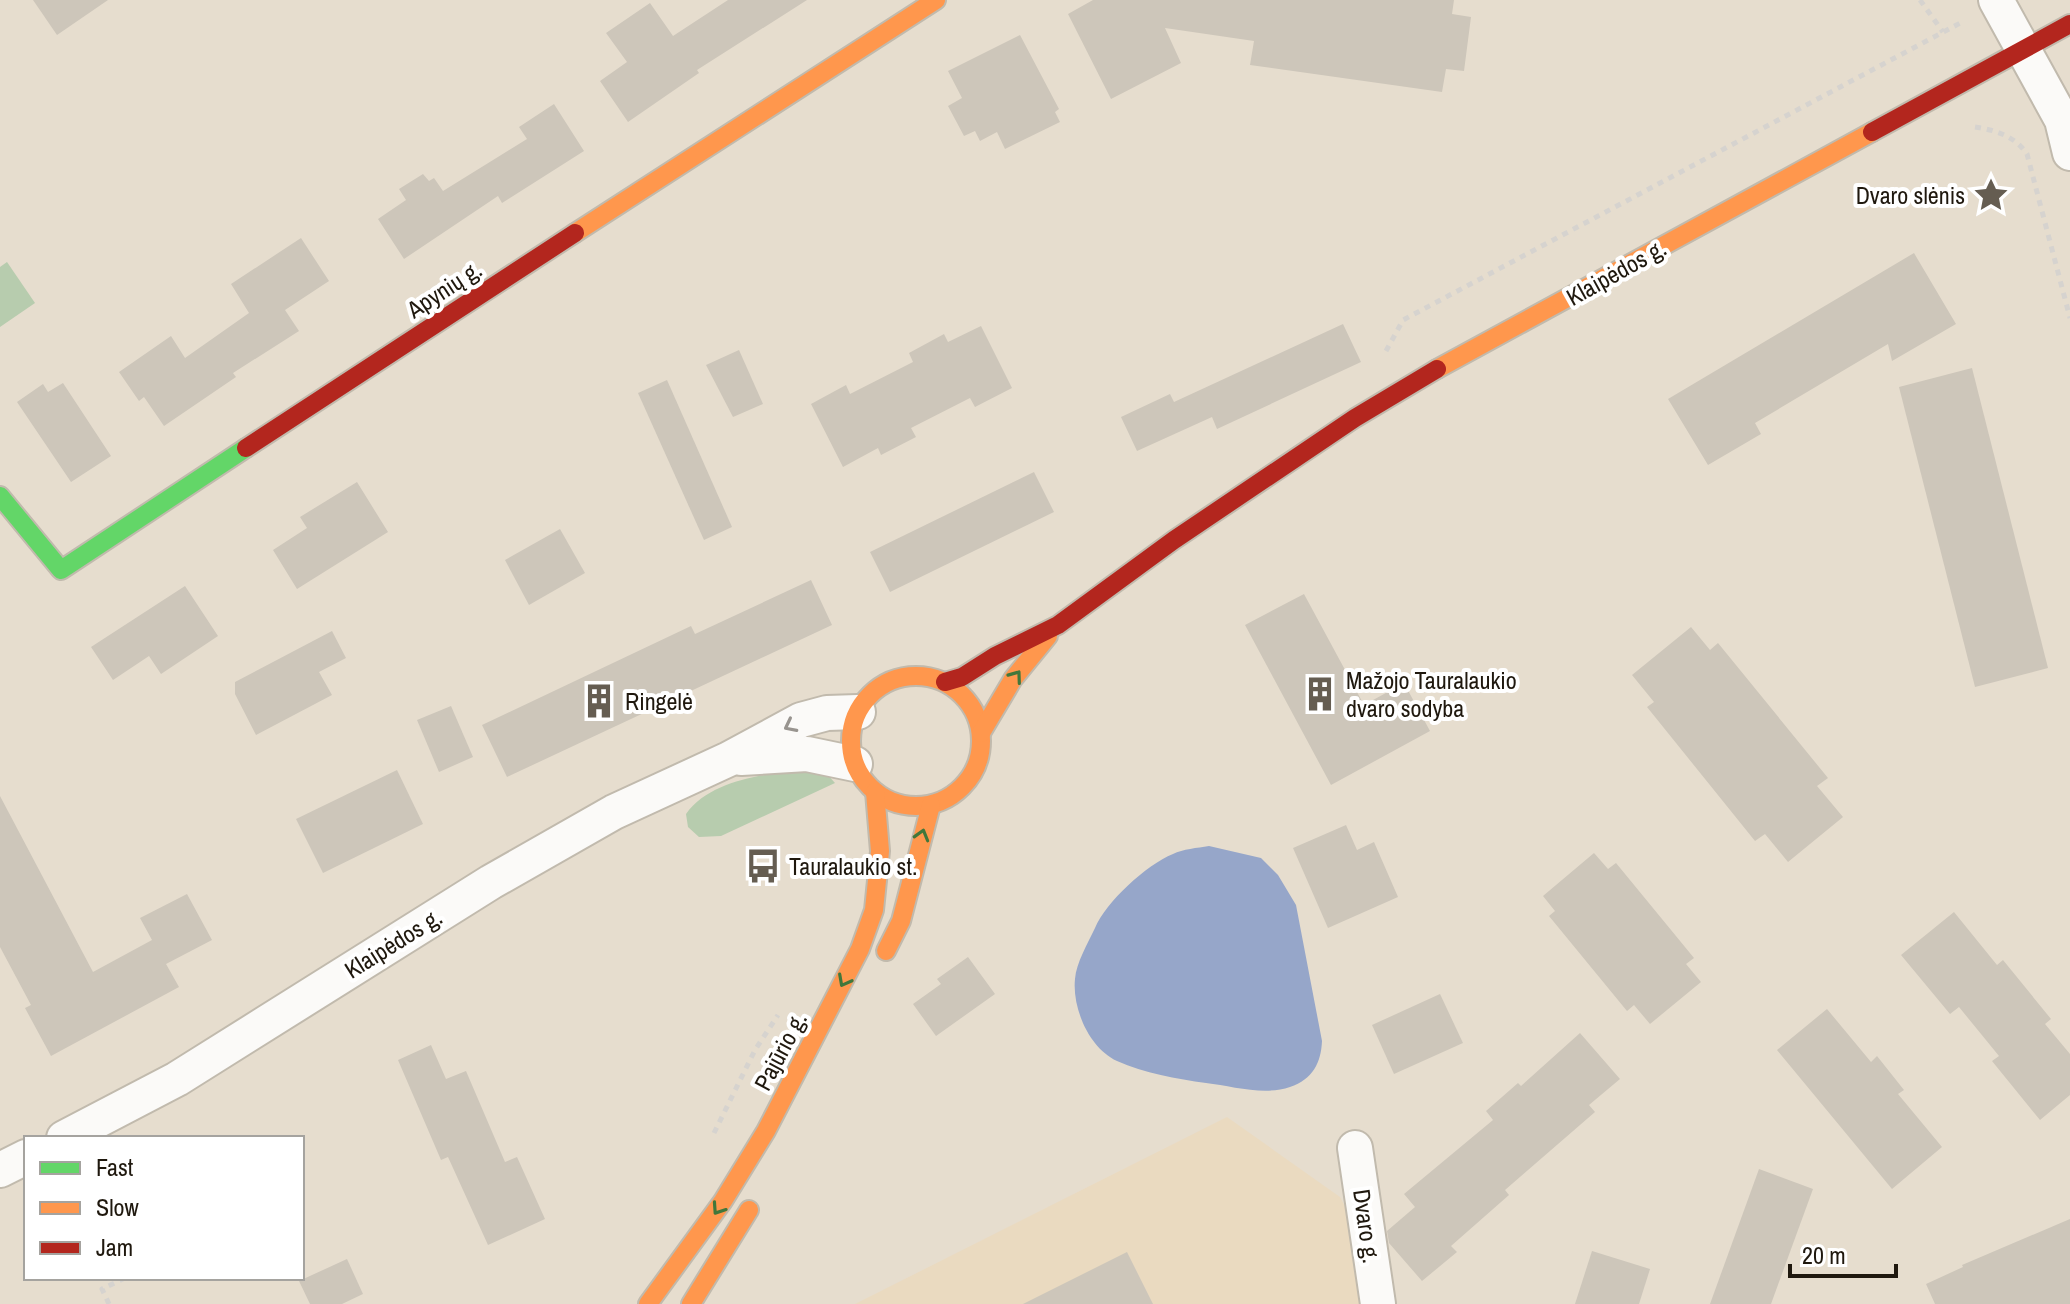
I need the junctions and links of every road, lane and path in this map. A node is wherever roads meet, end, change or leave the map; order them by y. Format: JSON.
{"nodes":[{"id":1,"x":936,"y":0,"type":"edge"},
{"id":2,"x":1920,"y":0,"type":"edge"},
{"id":3,"x":1996,"y":0,"type":"edge"},
{"id":4,"x":1964,"y":21,"type":"dead end"},
{"id":5,"x":2070,"y":24,"type":"edge"},
{"id":6,"x":1943,"y":32,"type":"junction"},
{"id":7,"x":2025,"y":49,"type":"junction"},
{"id":8,"x":1975,"y":127,"type":"dead end"},
{"id":9,"x":2070,"y":153,"type":"edge"},
{"id":10,"x":2070,"y":318,"type":"edge"},
{"id":11,"x":1383,"y":356,"type":"dead end"},
{"id":12,"x":0,"y":496,"type":"edge"},
{"id":13,"x":1058,"y":625,"type":"junction"},
{"id":14,"x":945,"y":682,"type":"junction"},
{"id":15,"x":858,"y":712,"type":"junction"},
{"id":16,"x":981,"y":733,"type":"junction"},
{"id":17,"x":729,"y":759,"type":"junction"},
{"id":18,"x":855,"y":764,"type":"junction"},
{"id":19,"x":875,"y":792,"type":"junction"},
{"id":20,"x":931,"y":805,"type":"junction"},
{"id":21,"x":881,"y":962,"type":"dead end"},
{"id":22,"x":780,"y":1012,"type":"dead end"},
{"id":23,"x":68,"y":1136,"type":"edge"},
{"id":24,"x":709,"y":1144,"type":"dead end"},
{"id":25,"x":1355,"y":1148,"type":"dead end"},
{"id":26,"x":24,"y":1158,"type":"edge"},
{"id":27,"x":0,"y":1170,"type":"edge"},
{"id":28,"x":762,"y":1188,"type":"dead end"},
{"id":29,"x":121,"y":1280,"type":"edge"},
{"id":30,"x":109,"y":1304,"type":"edge"},
{"id":31,"x":648,"y":1304,"type":"edge"},
{"id":32,"x":691,"y":1304,"type":"edge"},
{"id":33,"x":1378,"y":1304,"type":"edge"}],
"edges":[{"from":1,"to":12,"type":"main road","name":"Apynių g."},
{"from":2,"to":6,"type":"path"},
{"from":3,"to":7,"type":"street"},
{"from":4,"to":6,"type":"path"},
{"from":5,"to":7,"type":"main road","name":"Klaipėdos g."},
{"from":6,"to":11,"type":"path"},
{"from":7,"to":9,"type":"street"},
{"from":7,"to":13,"type":"main road","name":"Klaipėdos g."},
{"from":8,"to":10,"type":"path"},
{"from":13,"to":14,"type":"main road"},
{"from":16,"to":13,"type":"main road","one_way":true},
{"from":14,"to":15,"type":"main road"},
{"from":14,"to":16,"type":"main road"},
{"from":15,"to":17,"type":"street","name":"Klaipėdos g.","one_way":true},
{"from":15,"to":18,"type":"main road"},
{"from":16,"to":20,"type":"main road"},
{"from":17,"to":18,"type":"street","name":"Klaipėdos g."},
{"from":17,"to":23,"type":"street","name":"Klaipėdos g."},
{"from":18,"to":19,"type":"main road"},
{"from":19,"to":20,"type":"main road"},
{"from":19,"to":31,"type":"main road","name":"Pajūrio g.","one_way":true},
{"from":21,"to":20,"type":"main road","one_way":true},
{"from":22,"to":24,"type":"path"},
{"from":25,"to":33,"type":"street","name":"Dvaro g."},
{"from":26,"to":27,"type":"street"},
{"from":28,"to":32,"type":"main road"},
{"from":29,"to":30,"type":"path"}]}
